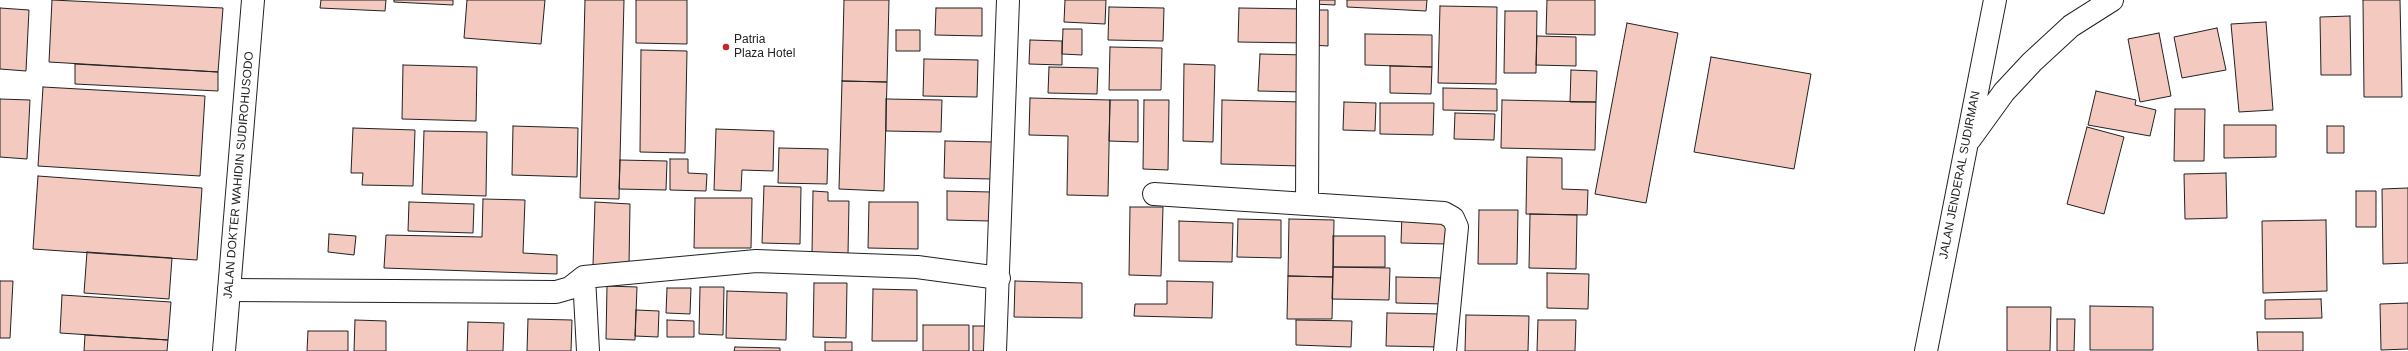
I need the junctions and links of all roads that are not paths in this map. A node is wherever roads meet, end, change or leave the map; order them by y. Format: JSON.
{"nodes":[{"id":1,"x":253,"y":0,"type":"edge"},
{"id":2,"x":1008,"y":0,"type":"edge"},
{"id":3,"x":1308,"y":0,"type":"edge"},
{"id":4,"x":1995,"y":0,"type":"edge"},
{"id":5,"x":2112,"y":0,"type":"edge"},
{"id":6,"x":1965,"y":144,"type":"junction"},
{"id":7,"x":1154,"y":194,"type":"dead end"},
{"id":8,"x":1307,"y":202,"type":"junction"},
{"id":9,"x":584,"y":277,"type":"junction"},
{"id":10,"x":999,"y":278,"type":"junction"},
{"id":11,"x":229,"y":290,"type":"junction"},
{"id":12,"x":224,"y":351,"type":"edge"},
{"id":13,"x":588,"y":351,"type":"edge"},
{"id":14,"x":995,"y":351,"type":"edge"},
{"id":15,"x":1445,"y":351,"type":"edge"},
{"id":16,"x":1926,"y":351,"type":"edge"}],
"edges":[{"from":1,"to":11,"type":"street","name":"JALAN DOKTER WAHIDIN SUDIROHUSODO"},
{"from":2,"to":10,"type":"street"},
{"from":3,"to":8,"type":"street"},
{"from":4,"to":6,"type":"street","name":"JALAN JENDERAL SUDIRMAN"},
{"from":5,"to":6,"type":"street"},
{"from":6,"to":16,"type":"street","name":"JALAN JENDERAL SUDIRMAN"},
{"from":7,"to":8,"type":"street"},
{"from":8,"to":15,"type":"street"},
{"from":9,"to":10,"type":"street"},
{"from":9,"to":11,"type":"street"},
{"from":9,"to":13,"type":"street"},
{"from":10,"to":14,"type":"street"},
{"from":11,"to":12,"type":"street","name":"JALAN DOKTER WAHIDIN SUDIROHUSODO"}]}
